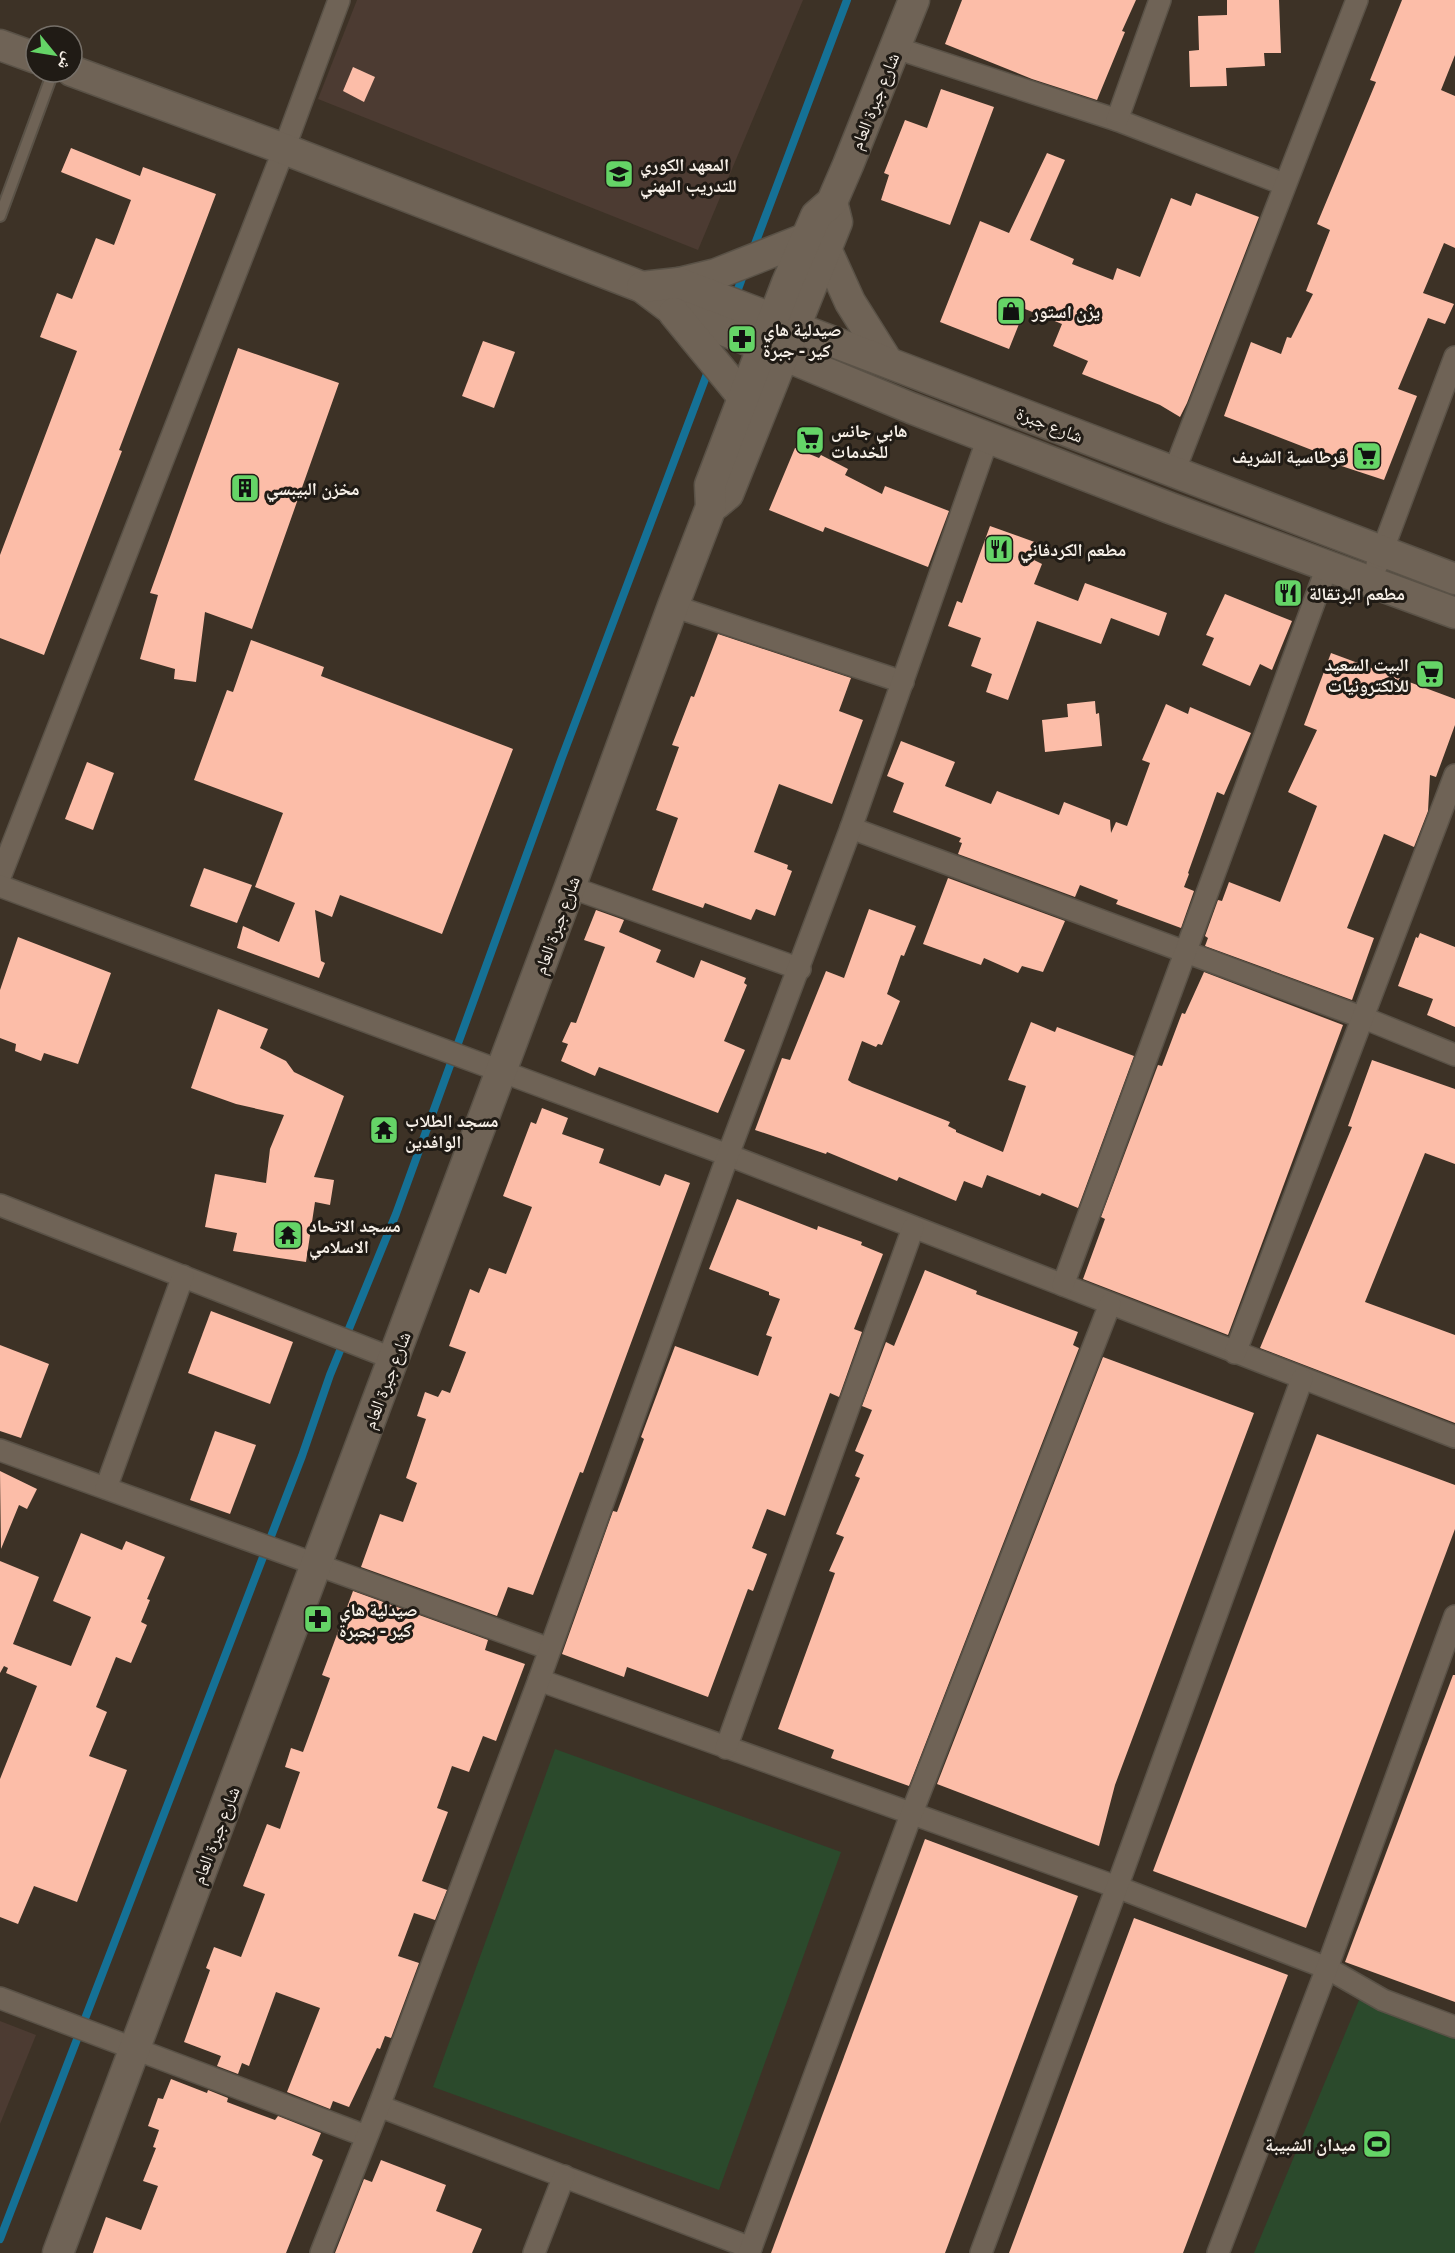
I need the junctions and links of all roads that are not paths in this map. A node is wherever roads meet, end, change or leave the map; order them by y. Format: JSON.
{"nodes":[{"id":1,"x":339,"y":0,"type":"edge"},
{"id":2,"x":914,"y":0,"type":"edge"},
{"id":3,"x":1160,"y":0,"type":"edge"},
{"id":4,"x":1357,"y":0,"type":"edge"},
{"id":5,"x":0,"y":45,"type":"edge"},
{"id":6,"x":896,"y":48,"type":"junction"},
{"id":7,"x":24,"y":54,"type":"edge"},
{"id":8,"x":84,"y":75,"type":"edge"},
{"id":9,"x":49,"y":84,"type":"edge"},
{"id":10,"x":1117,"y":120,"type":"junction"},
{"id":11,"x":284,"y":149,"type":"junction"},
{"id":12,"x":1284,"y":184,"type":"junction"},
{"id":13,"x":0,"y":216,"type":"edge"},
{"id":14,"x":817,"y":243,"type":"junction"},
{"id":15,"x":675,"y":296,"type":"junction"},
{"id":16,"x":784,"y":322,"type":"junction"},
{"id":17,"x":774,"y":352,"type":"junction"},
{"id":18,"x":1455,"y":357,"type":"edge"},
{"id":19,"x":887,"y":361,"type":"junction"},
{"id":20,"x":743,"y":397,"type":"junction"},
{"id":21,"x":988,"y":438,"type":"junction"},
{"id":22,"x":1174,"y":472,"type":"junction"},
{"id":23,"x":711,"y":507,"type":"junction"},
{"id":24,"x":1382,"y":552,"type":"junction"},
{"id":25,"x":1327,"y":567,"type":"junction"},
{"id":26,"x":1455,"y":579,"type":"edge"},
{"id":27,"x":1371,"y":582,"type":"junction"},
{"id":28,"x":673,"y":606,"type":"junction"},
{"id":29,"x":1455,"y":613,"type":"edge"},
{"id":30,"x":903,"y":682,"type":"junction"},
{"id":31,"x":1455,"y":775,"type":"edge"},
{"id":32,"x":851,"y":828,"type":"junction"},
{"id":33,"x":0,"y":877,"type":"edge"},
{"id":34,"x":0,"y":886,"type":"edge"},
{"id":35,"x":570,"y":887,"type":"junction"},
{"id":36,"x":1184,"y":953,"type":"junction"},
{"id":37,"x":800,"y":969,"type":"junction"},
{"id":38,"x":1364,"y":1018,"type":"junction"},
{"id":39,"x":1455,"y":1055,"type":"edge"},
{"id":40,"x":501,"y":1072,"type":"junction"},
{"id":41,"x":728,"y":1155,"type":"junction"},
{"id":42,"x":0,"y":1205,"type":"edge"},
{"id":43,"x":913,"y":1228,"type":"junction"},
{"id":44,"x":183,"y":1276,"type":"junction"},
{"id":45,"x":1063,"y":1285,"type":"junction"},
{"id":46,"x":1110,"y":1304,"type":"junction"},
{"id":47,"x":1235,"y":1353,"type":"junction"},
{"id":48,"x":394,"y":1359,"type":"junction"},
{"id":49,"x":1302,"y":1379,"type":"junction"},
{"id":50,"x":1455,"y":1437,"type":"edge"},
{"id":51,"x":0,"y":1450,"type":"edge"},
{"id":52,"x":106,"y":1488,"type":"junction"},
{"id":53,"x":317,"y":1565,"type":"junction"},
{"id":54,"x":1455,"y":1616,"type":"edge"},
{"id":55,"x":550,"y":1649,"type":"junction"},
{"id":56,"x":539,"y":1680,"type":"junction"},
{"id":57,"x":726,"y":1748,"type":"junction"},
{"id":58,"x":911,"y":1815,"type":"junction"},
{"id":59,"x":1117,"y":1887,"type":"junction"},
{"id":60,"x":1327,"y":1968,"type":"junction"},
{"id":61,"x":0,"y":1998,"type":"edge"},
{"id":62,"x":1455,"y":2026,"type":"edge"},
{"id":63,"x":134,"y":2050,"type":"junction"},
{"id":64,"x":379,"y":2106,"type":"junction"},
{"id":65,"x":366,"y":2136,"type":"junction"},
{"id":66,"x":564,"y":2176,"type":"junction"},
{"id":67,"x":750,"y":2251,"type":"edge"},
{"id":68,"x":58,"y":2253,"type":"edge"},
{"id":69,"x":321,"y":2253,"type":"edge"},
{"id":70,"x":534,"y":2253,"type":"edge"},
{"id":71,"x":981,"y":2253,"type":"edge"},
{"id":72,"x":1218,"y":2253,"type":"edge"}],
"edges":[{"from":1,"to":11,"type":"street"},
{"from":2,"to":6,"type":"main road","name":"شارع جبرة العام"},
{"from":3,"to":10,"type":"street"},
{"from":4,"to":12,"type":"street"},
{"from":5,"to":7,"type":"main road"},
{"from":6,"to":10,"type":"street"},
{"from":6,"to":14,"type":"main road","name":"شارع جبرة العام"},
{"from":8,"to":11,"type":"main road"},
{"from":9,"to":13,"type":"lane"},
{"from":10,"to":12,"type":"street"},
{"from":11,"to":15,"type":"main road"},
{"from":11,"to":33,"type":"street"},
{"from":12,"to":22,"type":"street"},
{"from":14,"to":15,"type":"main road"},
{"from":14,"to":16,"type":"main road","name":"شارع جبرة العام"},
{"from":14,"to":19,"type":"main road"},
{"from":15,"to":16,"type":"main road","name":"شارع جبرة"},
{"from":15,"to":17,"type":"main road","name":"شارع جبرة"},
{"from":15,"to":20,"type":"main road"},
{"from":16,"to":17,"type":"main road","name":"شارع جبرة العام"},
{"from":16,"to":19,"type":"main road","name":"شارع جبرة"},
{"from":17,"to":20,"type":"main road"},
{"from":17,"to":21,"type":"main road","name":"شارع جبرة"},
{"from":17,"to":23,"type":"main road"},
{"from":18,"to":24,"type":"street"},
{"from":19,"to":22,"type":"main road","name":"شارع جبرة"},
{"from":20,"to":23,"type":"main road"},
{"from":21,"to":25,"type":"main road","name":"شارع جبرة"},
{"from":21,"to":30,"type":"street"},
{"from":22,"to":24,"type":"main road","name":"شارع جبرة"},
{"from":23,"to":28,"type":"main road","name":"شارع جبرة العام"},
{"from":24,"to":26,"type":"main road","name":"شارع جبرة"},
{"from":24,"to":27,"type":"street"},
{"from":25,"to":27,"type":"main road","name":"شارع جبرة"},
{"from":25,"to":36,"type":"street"},
{"from":27,"to":29,"type":"main road","name":"شارع جبرة"},
{"from":28,"to":30,"type":"street"},
{"from":28,"to":35,"type":"main road","name":"شارع جبرة العام"},
{"from":30,"to":32,"type":"street"},
{"from":31,"to":38,"type":"street"},
{"from":32,"to":36,"type":"street"},
{"from":32,"to":37,"type":"street"},
{"from":34,"to":40,"type":"street"},
{"from":35,"to":37,"type":"street"},
{"from":35,"to":40,"type":"main road","name":"شارع جبرة العام"},
{"from":36,"to":38,"type":"street"},
{"from":36,"to":45,"type":"street"},
{"from":37,"to":41,"type":"street"},
{"from":38,"to":39,"type":"street"},
{"from":38,"to":47,"type":"street"},
{"from":40,"to":41,"type":"street"},
{"from":40,"to":48,"type":"main road","name":"شارع جبرة العام"},
{"from":41,"to":43,"type":"street"},
{"from":41,"to":55,"type":"street"},
{"from":42,"to":44,"type":"street"},
{"from":43,"to":45,"type":"street"},
{"from":43,"to":57,"type":"street"},
{"from":44,"to":48,"type":"street"},
{"from":44,"to":52,"type":"street"},
{"from":45,"to":46,"type":"street"},
{"from":46,"to":47,"type":"street"},
{"from":46,"to":58,"type":"street"},
{"from":47,"to":49,"type":"street"},
{"from":48,"to":53,"type":"main road","name":"شارع جبرة العام"},
{"from":49,"to":50,"type":"street"},
{"from":49,"to":59,"type":"street"},
{"from":51,"to":52,"type":"street"},
{"from":52,"to":53,"type":"street"},
{"from":53,"to":55,"type":"street"},
{"from":53,"to":63,"type":"main road","name":"شارع جبرة العام"},
{"from":54,"to":60,"type":"street"},
{"from":55,"to":56,"type":"street"},
{"from":56,"to":57,"type":"street"},
{"from":56,"to":64,"type":"street"},
{"from":57,"to":58,"type":"street"},
{"from":58,"to":59,"type":"street"},
{"from":58,"to":67,"type":"street"},
{"from":59,"to":60,"type":"street"},
{"from":59,"to":71,"type":"street"},
{"from":60,"to":62,"type":"street"},
{"from":60,"to":72,"type":"street"},
{"from":61,"to":63,"type":"street"},
{"from":63,"to":65,"type":"street"},
{"from":63,"to":68,"type":"main road","name":"شارع جبرة العام"},
{"from":64,"to":65,"type":"street"},
{"from":64,"to":66,"type":"street"},
{"from":65,"to":69,"type":"street"},
{"from":66,"to":67,"type":"street"},
{"from":66,"to":70,"type":"street"}]}
